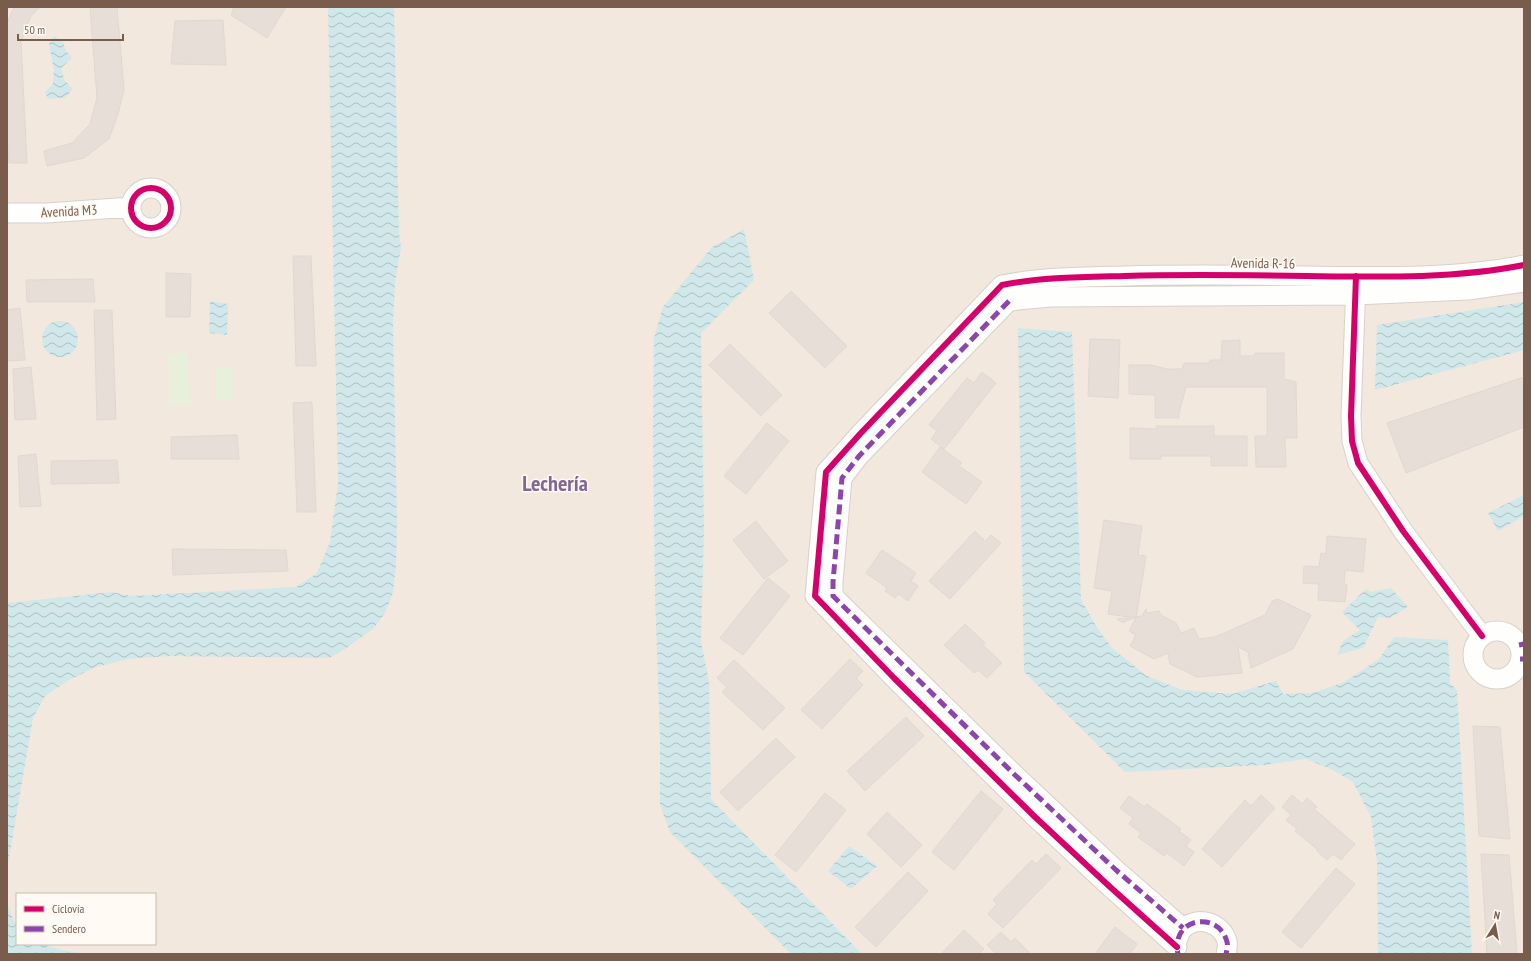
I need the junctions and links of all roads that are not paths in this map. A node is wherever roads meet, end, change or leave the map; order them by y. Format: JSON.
{"nodes":[{"id":1,"x":131,"y":207,"type":"dead end"},
{"id":2,"x":7,"y":214,"type":"edge"},
{"id":3,"x":1524,"y":265,"type":"edge"},
{"id":4,"x":1356,"y":276,"type":"junction"},
{"id":5,"x":1524,"y":282,"type":"edge"},
{"id":6,"x":1005,"y":293,"type":"junction"},
{"id":7,"x":1355,"y":295,"type":"junction"},
{"id":8,"x":1482,"y":636,"type":"junction"},
{"id":9,"x":1522,"y":652,"type":"edge"},
{"id":10,"x":969,"y":741,"type":"junction"},
{"id":11,"x":1183,"y":928,"type":"junction"},
{"id":12,"x":1178,"y":950,"type":"edge"},
{"id":13,"x":1226,"y":954,"type":"edge"}],
"edges":[{"from":1,"to":2,"type":"street","name":"Avenida M3"},
{"from":3,"to":4,"type":"street","name":"Avenida R-16"},
{"from":4,"to":6,"type":"street","name":"Avenida R-16"},
{"from":4,"to":7,"type":"street"},
{"from":5,"to":7,"type":"street"},
{"from":6,"to":7,"type":"street"},
{"from":6,"to":10,"type":"street"},
{"from":7,"to":8,"type":"street"},
{"from":8,"to":9,"type":"street"},
{"from":8,"to":9,"type":"street"},
{"from":10,"to":11,"type":"street"},
{"from":10,"to":12,"type":"street"},
{"from":11,"to":12,"type":"street"},
{"from":11,"to":13,"type":"street"}]}
